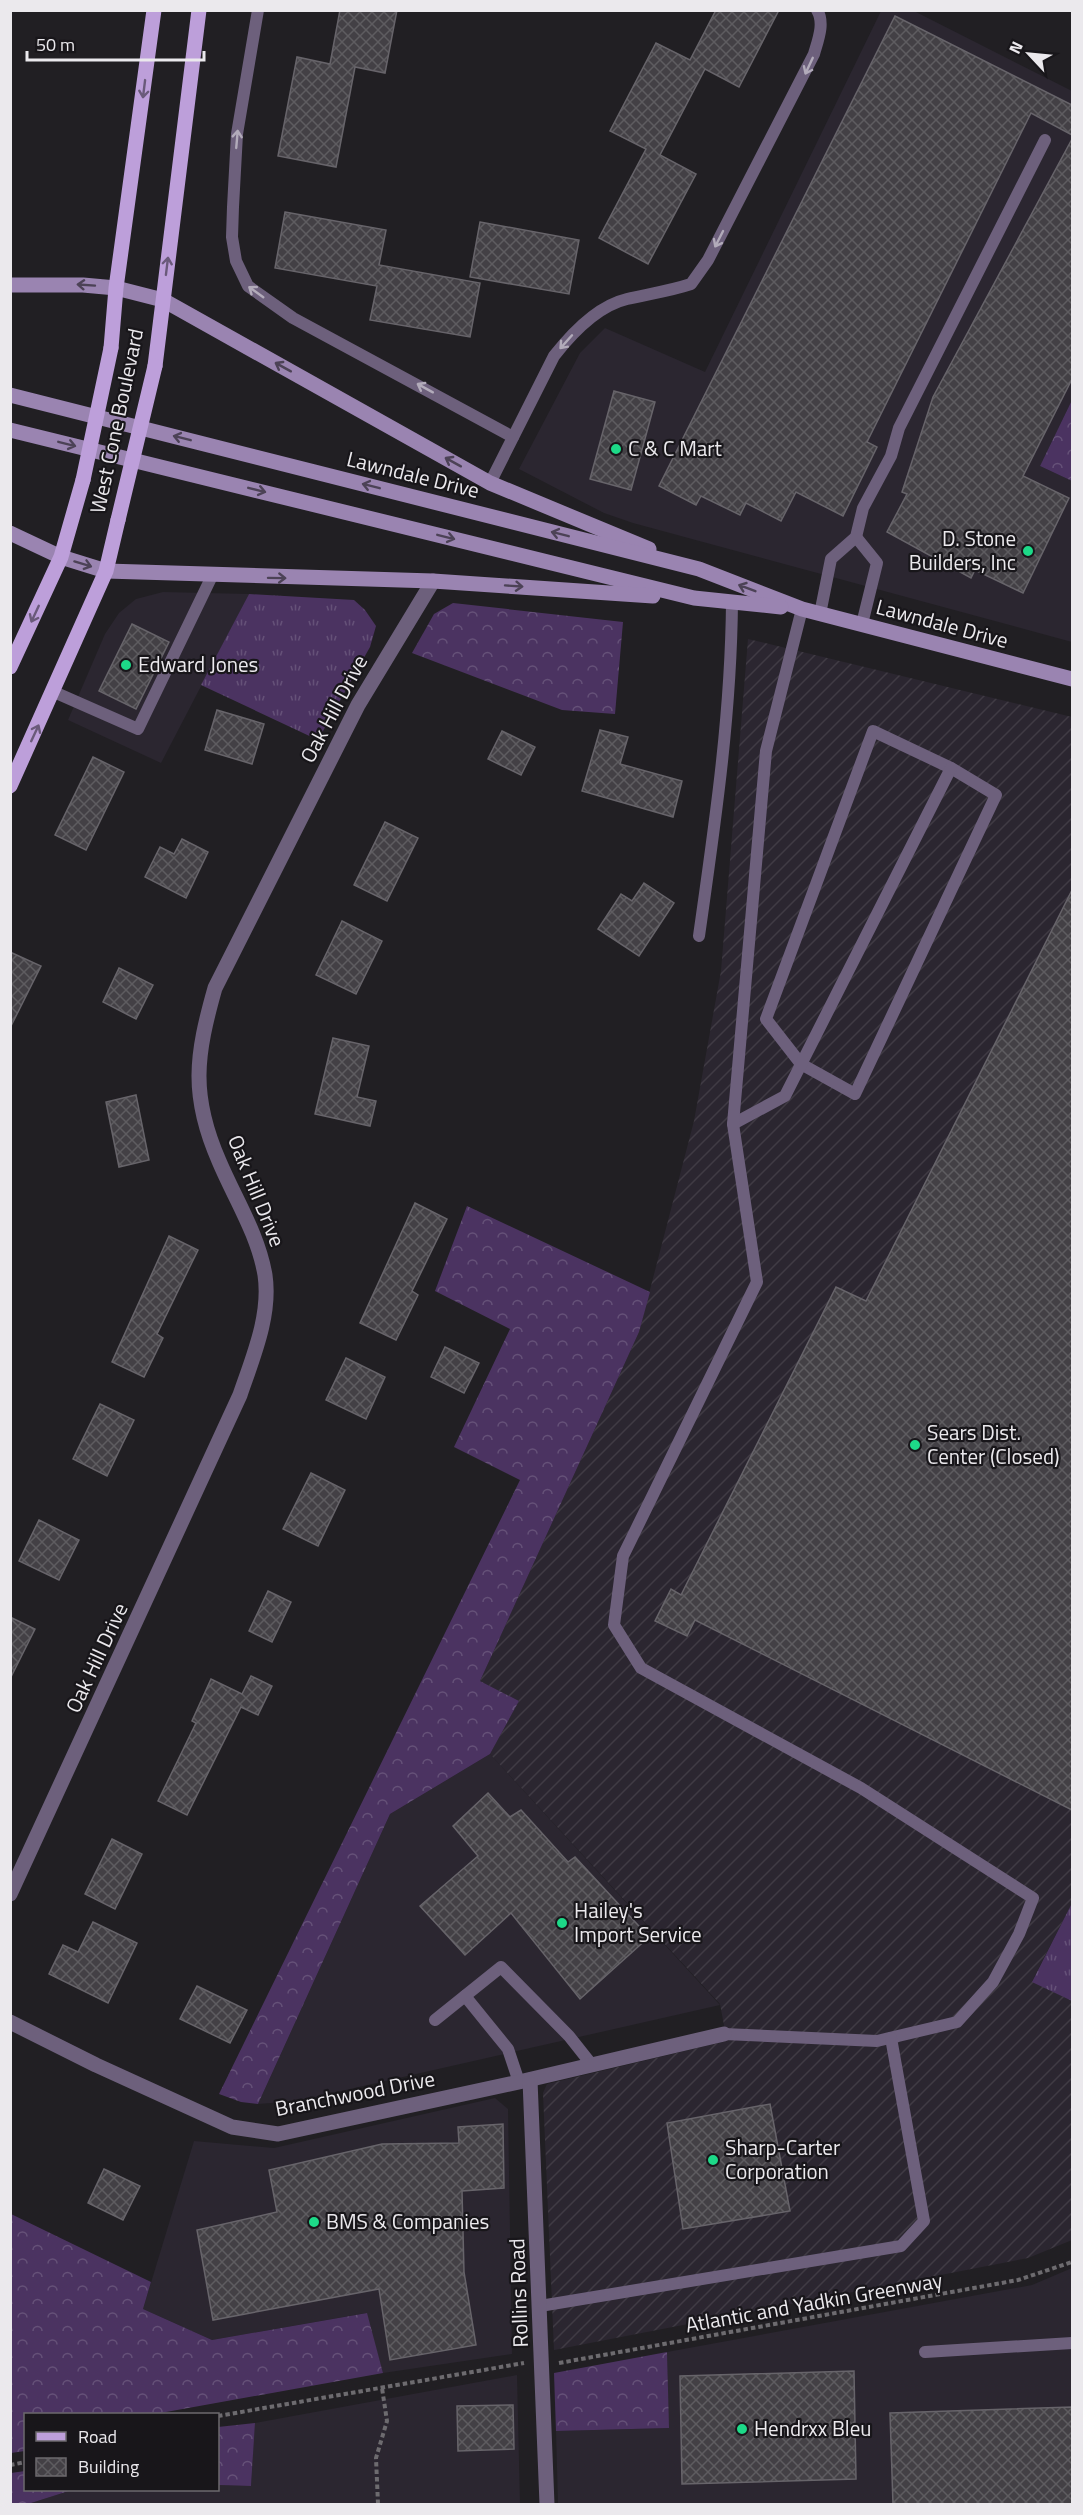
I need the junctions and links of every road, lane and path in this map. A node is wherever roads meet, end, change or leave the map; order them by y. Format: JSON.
{"nodes":[{"id":1,"x":154,"y":10,"type":"edge"},
{"id":2,"x":199,"y":10,"type":"edge"},
{"id":3,"x":258,"y":10,"type":"edge"},
{"id":4,"x":817,"y":10,"type":"edge"},
{"id":5,"x":1045,"y":140,"type":"dead end"},
{"id":6,"x":10,"y":285,"type":"edge"},
{"id":7,"x":116,"y":288,"type":"junction"},
{"id":8,"x":163,"y":300,"type":"junction"},
{"id":9,"x":10,"y":395,"type":"edge"},
{"id":10,"x":10,"y":430,"type":"edge"},
{"id":11,"x":513,"y":437,"type":"junction"},
{"id":12,"x":490,"y":483,"type":"junction"},
{"id":13,"x":10,"y":533,"type":"edge"},
{"id":14,"x":856,"y":537,"type":"junction"},
{"id":15,"x":61,"y":557,"type":"junction"},
{"id":16,"x":699,"y":569,"type":"junction"},
{"id":17,"x":106,"y":571,"type":"junction"},
{"id":18,"x":212,"y":576,"type":"junction"},
{"id":19,"x":433,"y":581,"type":"junction"},
{"id":20,"x":694,"y":598,"type":"junction"},
{"id":21,"x":732,"y":602,"type":"junction"},
{"id":22,"x":802,"y":609,"type":"junction"},
{"id":23,"x":820,"y":614,"type":"junction"},
{"id":24,"x":862,"y":624,"type":"junction"},
{"id":25,"x":10,"y":668,"type":"edge"},
{"id":26,"x":1072,"y":679,"type":"edge"},
{"id":27,"x":54,"y":692,"type":"junction"},
{"id":28,"x":951,"y":768,"type":"junction"},
{"id":29,"x":10,"y":786,"type":"edge"},
{"id":30,"x":699,"y":936,"type":"dead end"},
{"id":31,"x":801,"y":1064,"type":"junction"},
{"id":32,"x":733,"y":1124,"type":"junction"},
{"id":33,"x":10,"y":1894,"type":"edge"},
{"id":34,"x":465,"y":1996,"type":"junction"},
{"id":35,"x":435,"y":2020,"type":"dead end"},
{"id":36,"x":10,"y":2022,"type":"edge"},
{"id":37,"x":724,"y":2034,"type":"joint"},
{"id":38,"x":891,"y":2038,"type":"junction"},
{"id":39,"x":592,"y":2065,"type":"junction"},
{"id":40,"x":524,"y":2081,"type":"junction"},
{"id":41,"x":1072,"y":2262,"type":"edge"},
{"id":42,"x":540,"y":2306,"type":"junction"},
{"id":43,"x":1072,"y":2343,"type":"edge"},
{"id":44,"x":925,"y":2352,"type":"dead end"},
{"id":45,"x":559,"y":2362,"type":"dead end"},
{"id":46,"x":525,"y":2363,"type":"dead end"},
{"id":47,"x":382,"y":2388,"type":"junction"},
{"id":48,"x":219,"y":2415,"type":"edge"},
{"id":49,"x":378,"y":2505,"type":"edge"},
{"id":50,"x":547,"y":2505,"type":"edge"}],
"edges":[{"from":1,"to":7,"type":"main road","name":"West Cone Boulevard","one_way":true},
{"from":8,"to":2,"type":"main road","name":"West Cone Boulevard","one_way":true},
{"from":11,"to":3,"type":"lane","one_way":true},
{"from":4,"to":11,"type":"lane","one_way":true},
{"from":5,"to":14,"type":"lane"},
{"from":7,"to":6,"type":"main road","one_way":true},
{"from":7,"to":8,"type":"main road"},
{"from":7,"to":15,"type":"main road","name":"West Cone Boulevard","bridge":true},
{"from":12,"to":8,"type":"main road","one_way":true},
{"from":8,"to":17,"type":"main road","name":"West Cone Boulevard","bridge":true},
{"from":16,"to":9,"type":"main road","name":"Lawndale Drive","one_way":true},
{"from":10,"to":20,"type":"main road","name":"Lawndale Drive","one_way":true},
{"from":11,"to":12,"type":"lane"},
{"from":12,"to":16,"type":"main road"},
{"from":13,"to":15,"type":"main road"},
{"from":14,"to":23,"type":"lane"},
{"from":14,"to":24,"type":"lane"},
{"from":15,"to":17,"type":"main road","one_way":true},
{"from":15,"to":25,"type":"main road","name":"West Cone Boulevard","one_way":true},
{"from":22,"to":16,"type":"main road","name":"Lawndale Drive","one_way":true},
{"from":17,"to":18,"type":"main road"},
{"from":17,"to":27,"type":"main road","name":"West Cone Boulevard"},
{"from":18,"to":19,"type":"main road","one_way":true},
{"from":18,"to":27,"type":"lane"},
{"from":19,"to":20,"type":"main road","one_way":true},
{"from":19,"to":33,"type":"street","name":"Oak Hill Drive"},
{"from":20,"to":21,"type":"main road","name":"Lawndale Drive"},
{"from":21,"to":22,"type":"main road","name":"Lawndale Drive"},
{"from":21,"to":30,"type":"lane"},
{"from":22,"to":23,"type":"main road","name":"Lawndale Drive"},
{"from":22,"to":32,"type":"lane"},
{"from":23,"to":24,"type":"main road","name":"Lawndale Drive"},
{"from":24,"to":26,"type":"main road","name":"Lawndale Drive"},
{"from":29,"to":27,"type":"main road","name":"West Cone Boulevard","one_way":true},
{"from":28,"to":31,"type":"lane"},
{"from":28,"to":31,"type":"lane"},
{"from":28,"to":31,"type":"lane"},
{"from":31,"to":32,"type":"lane"},
{"from":32,"to":38,"type":"lane"},
{"from":34,"to":35,"type":"lane"},
{"from":34,"to":39,"type":"lane"},
{"from":34,"to":40,"type":"lane"},
{"from":36,"to":40,"type":"street","name":"Branchwood Drive"},
{"from":37,"to":38,"type":"lane"},
{"from":37,"to":39,"type":"street","name":"Branchwood Drive"},
{"from":38,"to":42,"type":"lane"},
{"from":39,"to":40,"type":"street","name":"Branchwood Drive"},
{"from":40,"to":42,"type":"street","name":"Rollins Road"},
{"from":41,"to":45,"type":"path","name":"Atlantic and Yadkin Greenway"},
{"from":42,"to":50,"type":"street","name":"Rollins Road"},
{"from":43,"to":44,"type":"lane"},
{"from":46,"to":47,"type":"path"},
{"from":47,"to":48,"type":"path"},
{"from":47,"to":49,"type":"path"}]}
